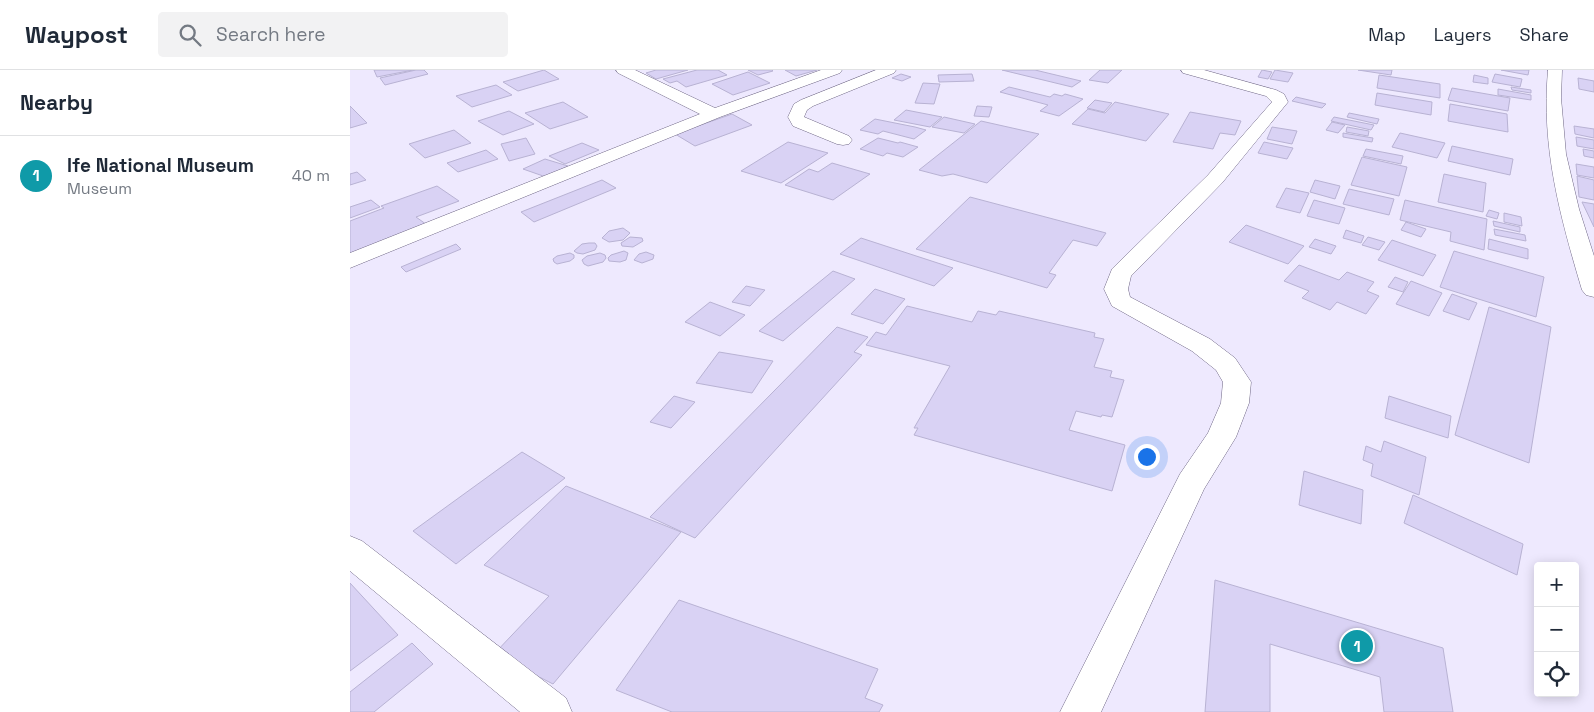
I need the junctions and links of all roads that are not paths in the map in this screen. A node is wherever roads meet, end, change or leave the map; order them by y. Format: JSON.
{"nodes":[{"id":1,"x":623,"y":70,"type":"edge"},
{"id":2,"x":835,"y":70,"type":"edge"},
{"id":3,"x":889,"y":70,"type":"edge"},
{"id":4,"x":1188,"y":70,"type":"edge"},
{"id":5,"x":1555,"y":70,"type":"edge"},
{"id":6,"x":714,"y":114,"type":"junction"},
{"id":7,"x":843,"y":140,"type":"dead end"},
{"id":8,"x":1587,"y":249,"type":"edge"},
{"id":9,"x":350,"y":261,"type":"edge"},
{"id":10,"x":1594,"y":290,"type":"edge"},
{"id":11,"x":350,"y":551,"type":"edge"},
{"id":12,"x":552,"y":712,"type":"edge"},
{"id":13,"x":1080,"y":712,"type":"edge"}],
"edges":[{"from":1,"to":6,"type":"street"},
{"from":2,"to":6,"type":"street"},
{"from":3,"to":7,"type":"street"},
{"from":4,"to":13,"type":"street"},
{"from":5,"to":8,"type":"street"},
{"from":6,"to":9,"type":"street"},
{"from":8,"to":10,"type":"street"},
{"from":11,"to":12,"type":"street"}]}
